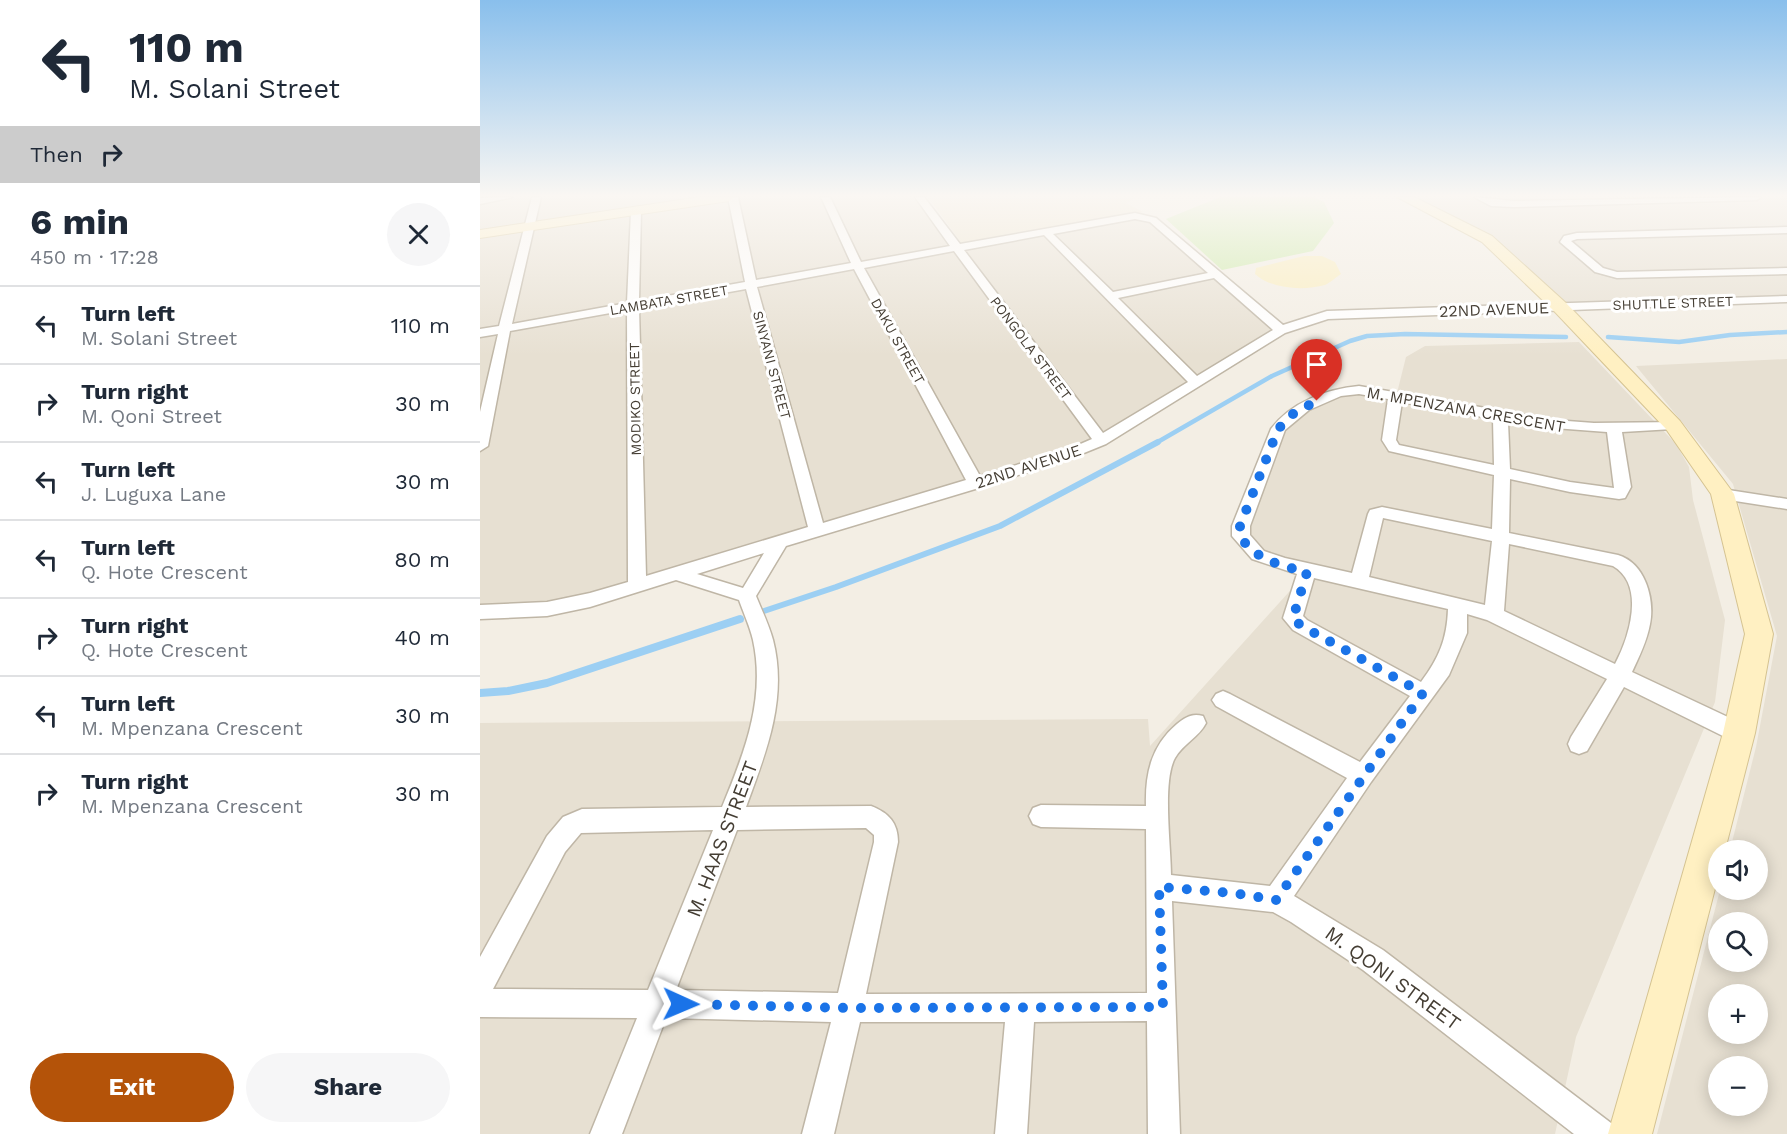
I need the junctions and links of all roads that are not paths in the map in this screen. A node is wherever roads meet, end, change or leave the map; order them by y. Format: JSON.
{"nodes":[{"id":1,"x":525,"y":250,"type":"edge"},
{"id":2,"x":635,"y":250,"type":"edge"},
{"id":3,"x":743,"y":250,"type":"edge"},
{"id":4,"x":850,"y":250,"type":"edge"},
{"id":5,"x":951,"y":250,"type":"edge"},
{"id":6,"x":957,"y":250,"type":"edge"},
{"id":7,"x":1064,"y":250,"type":"edge"},
{"id":8,"x":1186,"y":250,"type":"edge"},
{"id":9,"x":1499,"y":250,"type":"edge"},
{"id":10,"x":1575,"y":250,"type":"edge"},
{"id":11,"x":858,"y":267,"type":"junction"},
{"id":12,"x":1787,"y":271,"type":"edge"},
{"id":13,"x":1214,"y":275,"type":"junction"},
{"id":14,"x":751,"y":285,"type":"junction"},
{"id":15,"x":1110,"y":296,"type":"junction"},
{"id":16,"x":1787,"y":299,"type":"edge"},
{"id":17,"x":633,"y":306,"type":"junction"},
{"id":18,"x":1560,"y":307,"type":"junction"},
{"id":19,"x":505,"y":328,"type":"junction"},
{"id":20,"x":1281,"y":330,"type":"junction"},
{"id":21,"x":480,"y":333,"type":"edge"},
{"id":22,"x":1196,"y":382,"type":"junction"},
{"id":23,"x":1396,"y":396,"type":"junction"},
{"id":24,"x":1500,"y":416,"type":"junction"},
{"id":25,"x":1673,"y":425,"type":"junction"},
{"id":26,"x":1614,"y":429,"type":"junction"},
{"id":27,"x":1101,"y":441,"type":"junction"},
{"id":28,"x":480,"y":446,"type":"edge"},
{"id":29,"x":1504,"y":472,"type":"junction"},
{"id":30,"x":976,"y":483,"type":"junction"},
{"id":31,"x":1722,"y":494,"type":"junction"},
{"id":32,"x":1787,"y":504,"type":"edge"},
{"id":33,"x":817,"y":531,"type":"junction"},
{"id":34,"x":1502,"y":535,"type":"junction"},
{"id":35,"x":780,"y":542,"type":"junction"},
{"id":36,"x":1307,"y":572,"type":"junction"},
{"id":37,"x":677,"y":574,"type":"junction"},
{"id":38,"x":1359,"y":583,"type":"junction"},
{"id":39,"x":638,"y":586,"type":"junction"},
{"id":40,"x":747,"y":596,"type":"junction"},
{"id":41,"x":1458,"y":604,"type":"junction"},
{"id":42,"x":480,"y":612,"type":"edge"},
{"id":43,"x":1494,"y":615,"type":"junction"},
{"id":44,"x":1622,"y":675,"type":"junction"},
{"id":45,"x":1423,"y":693,"type":"junction"},
{"id":46,"x":1222,"y":700,"type":"dead end"},
{"id":47,"x":1195,"y":723,"type":"dead end"},
{"id":48,"x":1739,"y":733,"type":"junction"},
{"id":49,"x":1579,"y":744,"type":"dead end"},
{"id":50,"x":1363,"y":775,"type":"junction"},
{"id":51,"x":1041,"y":816,"type":"dead end"},
{"id":52,"x":1158,"y":818,"type":"junction"},
{"id":53,"x":730,"y":819,"type":"junction"},
{"id":54,"x":1159,"y":887,"type":"junction"},
{"id":55,"x":1276,"y":900,"type":"junction"},
{"id":56,"x":480,"y":985,"type":"edge"},
{"id":57,"x":480,"y":1004,"type":"edge"},
{"id":58,"x":657,"y":1004,"type":"junction"},
{"id":59,"x":1021,"y":1007,"type":"junction"},
{"id":60,"x":1163,"y":1007,"type":"junction"},
{"id":61,"x":849,"y":1008,"type":"junction"},
{"id":62,"x":606,"y":1134,"type":"edge"},
{"id":63,"x":818,"y":1134,"type":"edge"},
{"id":64,"x":1011,"y":1134,"type":"edge"},
{"id":65,"x":1164,"y":1134,"type":"edge"},
{"id":66,"x":1600,"y":1134,"type":"edge"},
{"id":67,"x":1630,"y":1134,"type":"edge"}],
"edges":[{"from":1,"to":19,"type":"street"},
{"from":2,"to":17,"type":"street","name":"MODIKO STREET"},
{"from":3,"to":14,"type":"street","name":"SINYANI STREET"},
{"from":4,"to":11,"type":"street","name":"DAKU STREET"},
{"from":5,"to":11,"type":"street","name":"LAMBATA STREET"},
{"from":6,"to":27,"type":"street","name":"PONGOLA STREET"},
{"from":7,"to":15,"type":"street"},
{"from":8,"to":13,"type":"street","name":"LAMBATA STREET"},
{"from":9,"to":18,"type":"main road"},
{"from":10,"to":12,"type":"street"},
{"from":11,"to":14,"type":"street","name":"LAMBATA STREET"},
{"from":11,"to":30,"type":"street","name":"DAKU STREET"},
{"from":13,"to":15,"type":"street"},
{"from":13,"to":20,"type":"street","name":"LAMBATA STREET"},
{"from":14,"to":17,"type":"street","name":"LAMBATA STREET"},
{"from":14,"to":33,"type":"street","name":"SINYANI STREET"},
{"from":15,"to":22,"type":"street"},
{"from":16,"to":18,"type":"street","name":"SHUTTLE STREET"},
{"from":17,"to":19,"type":"street","name":"LAMBATA STREET"},
{"from":17,"to":39,"type":"street","name":"MODIKO STREET"},
{"from":18,"to":20,"type":"street","name":"22ND AVENUE"},
{"from":18,"to":25,"type":"main road"},
{"from":19,"to":21,"type":"street","name":"LAMBATA STREET"},
{"from":19,"to":28,"type":"street"},
{"from":20,"to":22,"type":"street","name":"22ND AVENUE"},
{"from":22,"to":27,"type":"street","name":"22ND AVENUE"},
{"from":23,"to":24,"type":"street","name":"M. MPENZANA CRESCENT"},
{"from":23,"to":29,"type":"street"},
{"from":23,"to":36,"type":"street","name":"M. MPENZANA CRESCENT"},
{"from":24,"to":26,"type":"street","name":"M. MPENZANA CRESCENT"},
{"from":24,"to":29,"type":"street"},
{"from":25,"to":26,"type":"street","name":"M. MPENZANA CRESCENT"},
{"from":25,"to":31,"type":"main road"},
{"from":26,"to":29,"type":"street"},
{"from":27,"to":30,"type":"street","name":"22ND AVENUE"},
{"from":29,"to":34,"type":"street"},
{"from":30,"to":33,"type":"street","name":"22ND AVENUE"},
{"from":31,"to":32,"type":"street"},
{"from":31,"to":48,"type":"main road"},
{"from":33,"to":35,"type":"street","name":"22ND AVENUE"},
{"from":34,"to":38,"type":"street"},
{"from":34,"to":43,"type":"street"},
{"from":34,"to":44,"type":"street"},
{"from":35,"to":37,"type":"street","name":"22ND AVENUE"},
{"from":35,"to":40,"type":"street"},
{"from":36,"to":38,"type":"street","name":"M. MPENZANA CRESCENT"},
{"from":36,"to":45,"type":"street"},
{"from":37,"to":39,"type":"street","name":"22ND AVENUE"},
{"from":37,"to":40,"type":"street"},
{"from":38,"to":41,"type":"street","name":"M. MPENZANA CRESCENT"},
{"from":39,"to":42,"type":"street","name":"22ND AVENUE"},
{"from":40,"to":53,"type":"street","name":"M. HAAS STREET"},
{"from":41,"to":43,"type":"street","name":"M. MPENZANA CRESCENT"},
{"from":41,"to":45,"type":"street"},
{"from":43,"to":44,"type":"street","name":"M. MPENZANA CRESCENT"},
{"from":44,"to":48,"type":"street","name":"M. MPENZANA CRESCENT"},
{"from":44,"to":49,"type":"street"},
{"from":45,"to":50,"type":"street"},
{"from":46,"to":50,"type":"street"},
{"from":47,"to":52,"type":"street"},
{"from":48,"to":67,"type":"main road"},
{"from":50,"to":55,"type":"street"},
{"from":51,"to":52,"type":"street"},
{"from":52,"to":54,"type":"street"},
{"from":53,"to":56,"type":"street"},
{"from":53,"to":58,"type":"street","name":"M. HAAS STREET"},
{"from":53,"to":61,"type":"street"},
{"from":54,"to":55,"type":"street","name":"M. QONI STREET"},
{"from":54,"to":60,"type":"street"},
{"from":55,"to":66,"type":"street","name":"M. QONI STREET"},
{"from":57,"to":58,"type":"street"},
{"from":58,"to":61,"type":"street"},
{"from":58,"to":62,"type":"street","name":"M. HAAS STREET"},
{"from":59,"to":60,"type":"street"},
{"from":59,"to":61,"type":"street"},
{"from":59,"to":64,"type":"street"},
{"from":60,"to":65,"type":"street"},
{"from":61,"to":63,"type":"street"}]}
